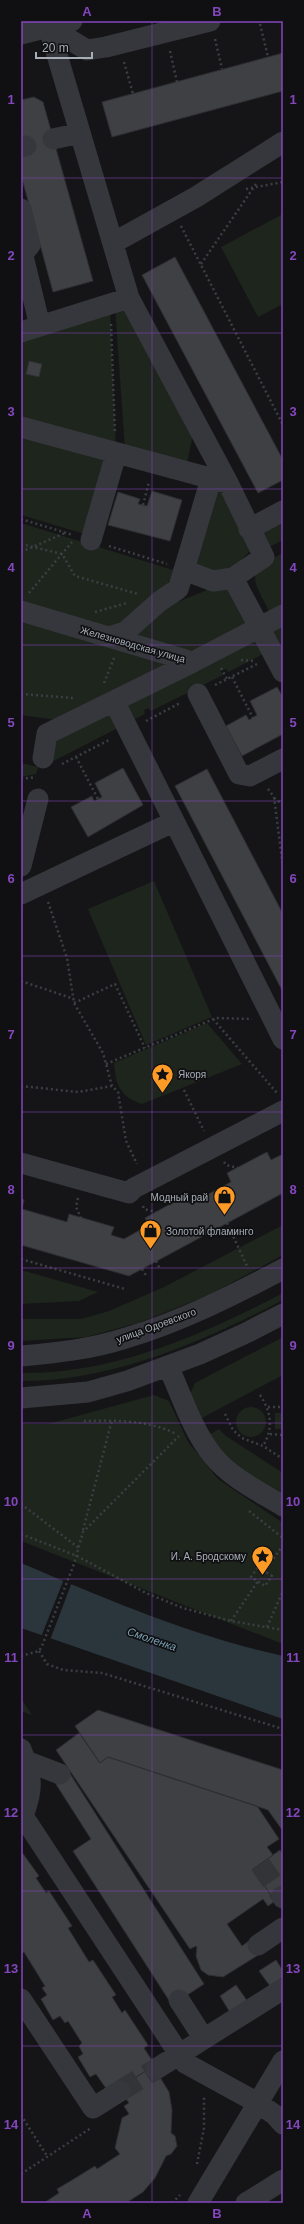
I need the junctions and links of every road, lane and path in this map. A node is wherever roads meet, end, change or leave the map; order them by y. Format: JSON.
{"nodes":[{"id":1,"x":72,"y":21,"type":"edge"},
{"id":2,"x":48,"y":24,"type":"edge"},
{"id":3,"x":260,"y":24,"type":"dead end"},
{"id":4,"x":212,"y":28,"type":"edge"},
{"id":5,"x":21,"y":34,"type":"edge"},
{"id":6,"x":169,"y":47,"type":"dead end"},
{"id":7,"x":268,"y":57,"type":"dead end"},
{"id":8,"x":124,"y":59,"type":"dead end"},
{"id":9,"x":222,"y":70,"type":"dead end"},
{"id":10,"x":178,"y":82,"type":"dead end"},
{"id":11,"x":133,"y":94,"type":"dead end"},
{"id":12,"x":80,"y":133,"type":"junction"},
{"id":13,"x":53,"y":139,"type":"dead end"},
{"id":14,"x":283,"y":142,"type":"edge"},
{"id":15,"x":256,"y":183,"type":"dead end"},
{"id":16,"x":21,"y":209,"type":"edge"},
{"id":17,"x":173,"y":210,"type":"junction"},
{"id":18,"x":113,"y":243,"type":"junction"},
{"id":19,"x":22,"y":256,"type":"edge"},
{"id":20,"x":201,"y":264,"type":"junction"},
{"id":21,"x":120,"y":301,"type":"junction"},
{"id":22,"x":40,"y":326,"type":"junction"},
{"id":23,"x":21,"y":332,"type":"edge"},
{"id":24,"x":283,"y":425,"type":"edge"},
{"id":25,"x":21,"y":427,"type":"edge"},
{"id":26,"x":116,"y":454,"type":"junction"},
{"id":27,"x":219,"y":481,"type":"junction"},
{"id":28,"x":146,"y":494,"type":"dead end"},
{"id":29,"x":143,"y":505,"type":"dead end"},
{"id":30,"x":283,"y":511,"type":"edge"},
{"id":31,"x":249,"y":529,"type":"junction"},
{"id":32,"x":65,"y":532,"type":"dead end"},
{"id":33,"x":84,"y":538,"type":"joint"},
{"id":34,"x":21,"y":544,"type":"edge"},
{"id":35,"x":31,"y":548,"type":"junction"},
{"id":36,"x":21,"y":552,"type":"edge"},
{"id":37,"x":62,"y":554,"type":"junction"},
{"id":38,"x":233,"y":578,"type":"junction"},
{"id":39,"x":181,"y":580,"type":"junction"},
{"id":40,"x":154,"y":599,"type":"junction"},
{"id":41,"x":25,"y":602,"type":"edge"},
{"id":42,"x":93,"y":613,"type":"dead end"},
{"id":43,"x":283,"y":615,"type":"edge"},
{"id":44,"x":260,"y":627,"type":"junction"},
{"id":45,"x":115,"y":639,"type":"junction"},
{"id":46,"x":193,"y":662,"type":"junction"},
{"id":47,"x":279,"y":663,"type":"edge"},
{"id":48,"x":220,"y":666,"type":"dead end"},
{"id":49,"x":232,"y":677,"type":"junction"},
{"id":50,"x":227,"y":679,"type":"junction"},
{"id":51,"x":21,"y":694,"type":"edge"},
{"id":52,"x":198,"y":694,"type":"junction"},
{"id":53,"x":75,"y":698,"type":"dead end"},
{"id":54,"x":108,"y":704,"type":"junction"},
{"id":55,"x":253,"y":718,"type":"dead end"},
{"id":56,"x":128,"y":730,"type":"junction"},
{"id":57,"x":76,"y":757,"type":"junction"},
{"id":58,"x":283,"y":759,"type":"edge"},
{"id":59,"x":47,"y":767,"type":"junction"},
{"id":60,"x":257,"y":772,"type":"junction"},
{"id":61,"x":21,"y":779,"type":"edge"},
{"id":62,"x":274,"y":798,"type":"junction"},
{"id":63,"x":38,"y":799,"type":"dead end"},
{"id":64,"x":98,"y":799,"type":"dead end"},
{"id":65,"x":283,"y":805,"type":"edge"},
{"id":66,"x":173,"y":822,"type":"junction"},
{"id":67,"x":22,"y":864,"type":"edge"},
{"id":68,"x":283,"y":867,"type":"edge"},
{"id":69,"x":35,"y":888,"type":"edge"},
{"id":70,"x":21,"y":981,"type":"edge"},
{"id":71,"x":74,"y":998,"type":"junction"},
{"id":72,"x":74,"y":1003,"type":"junction"},
{"id":73,"x":213,"y":1019,"type":"junction"},
{"id":74,"x":273,"y":1020,"type":"junction"},
{"id":75,"x":283,"y":1039,"type":"edge"},
{"id":76,"x":145,"y":1048,"type":"junction"},
{"id":77,"x":106,"y":1064,"type":"junction"},
{"id":78,"x":21,"y":1086,"type":"edge"},
{"id":79,"x":112,"y":1086,"type":"junction"},
{"id":80,"x":184,"y":1090,"type":"dead end"},
{"id":81,"x":280,"y":1103,"type":"edge"},
{"id":82,"x":213,"y":1148,"type":"junction"},
{"id":83,"x":21,"y":1163,"type":"edge"},
{"id":84,"x":226,"y":1165,"type":"dead end"},
{"id":85,"x":238,"y":1168,"type":"dead end"},
{"id":86,"x":146,"y":1182,"type":"junction"},
{"id":87,"x":76,"y":1207,"type":"dead end"},
{"id":88,"x":144,"y":1209,"type":"dead end"},
{"id":89,"x":156,"y":1212,"type":"dead end"},
{"id":90,"x":81,"y":1218,"type":"dead end"},
{"id":91,"x":227,"y":1223,"type":"dead end"},
{"id":92,"x":21,"y":1259,"type":"edge"},
{"id":93,"x":156,"y":1261,"type":"dead end"},
{"id":94,"x":142,"y":1268,"type":"dead end"},
{"id":95,"x":283,"y":1269,"type":"edge"},
{"id":96,"x":160,"y":1270,"type":"dead end"},
{"id":97,"x":147,"y":1277,"type":"dead end"},
{"id":98,"x":256,"y":1284,"type":"junction"},
{"id":99,"x":125,"y":1289,"type":"dead end"},
{"id":100,"x":283,"y":1314,"type":"edge"},
{"id":101,"x":21,"y":1356,"type":"edge"},
{"id":102,"x":168,"y":1366,"type":"junction"},
{"id":103,"x":260,"y":1395,"type":"dead end"},
{"id":104,"x":21,"y":1398,"type":"edge"},
{"id":105,"x":268,"y":1407,"type":"junction"},
{"id":106,"x":283,"y":1407,"type":"edge"},
{"id":107,"x":225,"y":1414,"type":"dead end"},
{"id":108,"x":112,"y":1420,"type":"junction"},
{"id":109,"x":84,"y":1421,"type":"dead end"},
{"id":110,"x":187,"y":1432,"type":"junction"},
{"id":111,"x":270,"y":1434,"type":"junction"},
{"id":112,"x":283,"y":1435,"type":"edge"},
{"id":113,"x":263,"y":1446,"type":"junction"},
{"id":114,"x":283,"y":1458,"type":"edge"},
{"id":115,"x":21,"y":1504,"type":"edge"},
{"id":116,"x":283,"y":1506,"type":"edge"},
{"id":117,"x":83,"y":1532,"type":"junction"},
{"id":118,"x":21,"y":1534,"type":"edge"},
{"id":119,"x":283,"y":1545,"type":"edge"},
{"id":120,"x":79,"y":1548,"type":"junction"},
{"id":121,"x":77,"y":1556,"type":"junction"},
{"id":122,"x":265,"y":1572,"type":"junction"},
{"id":123,"x":258,"y":1581,"type":"junction"},
{"id":124,"x":283,"y":1591,"type":"edge"},
{"id":125,"x":231,"y":1621,"type":"junction"},
{"id":126,"x":267,"y":1627,"type":"junction"},
{"id":127,"x":283,"y":1630,"type":"edge"},
{"id":128,"x":39,"y":1651,"type":"junction"},
{"id":129,"x":21,"y":1656,"type":"edge"},
{"id":130,"x":283,"y":1729,"type":"edge"},
{"id":131,"x":23,"y":1755,"type":"edge"},
{"id":132,"x":60,"y":1774,"type":"dead end"},
{"id":133,"x":283,"y":1928,"type":"edge"},
{"id":134,"x":258,"y":1945,"type":"dead end"},
{"id":135,"x":283,"y":1989,"type":"edge"},
{"id":136,"x":21,"y":2000,"type":"edge"},
{"id":137,"x":179,"y":2000,"type":"dead end"},
{"id":138,"x":204,"y":2039,"type":"junction"},
{"id":139,"x":180,"y":2054,"type":"junction"},
{"id":140,"x":283,"y":2061,"type":"edge"},
{"id":141,"x":156,"y":2069,"type":"tunnel mouth"},
{"id":142,"x":120,"y":2091,"type":"tunnel mouth"},
{"id":143,"x":201,"y":2091,"type":"dead end"},
{"id":144,"x":258,"y":2103,"type":"junction"},
{"id":145,"x":21,"y":2115,"type":"edge"},
{"id":146,"x":283,"y":2124,"type":"edge"},
{"id":147,"x":94,"y":2126,"type":"dead end"},
{"id":148,"x":47,"y":2156,"type":"junction"},
{"id":149,"x":197,"y":2165,"type":"dead end"},
{"id":150,"x":21,"y":2174,"type":"edge"},
{"id":151,"x":283,"y":2180,"type":"edge"},
{"id":152,"x":190,"y":2198,"type":"edge"},
{"id":153,"x":172,"y":2203,"type":"edge"},
{"id":154,"x":246,"y":2203,"type":"edge"}],
"edges":[{"from":1,"to":2,"type":"street"},
{"from":2,"to":4,"type":"street"},
{"from":2,"to":5,"type":"street"},
{"from":2,"to":12,"type":"street"},
{"from":3,"to":7,"type":"path"},
{"from":4,"to":9,"type":"path"},
{"from":6,"to":10,"type":"path"},
{"from":8,"to":11,"type":"path"},
{"from":12,"to":13,"type":"street"},
{"from":12,"to":18,"type":"street"},
{"from":14,"to":17,"type":"street"},
{"from":15,"to":20,"type":"path"},
{"from":16,"to":19,"type":"street"},
{"from":17,"to":18,"type":"street"},
{"from":17,"to":20,"type":"path"},
{"from":18,"to":21,"type":"street"},
{"from":19,"to":22,"type":"street"},
{"from":20,"to":24,"type":"path"},
{"from":21,"to":22,"type":"street"},
{"from":21,"to":26,"type":"path"},
{"from":21,"to":27,"type":"street"},
{"from":22,"to":23,"type":"street"},
{"from":25,"to":26,"type":"street"},
{"from":26,"to":27,"type":"street"},
{"from":26,"to":33,"type":"street"},
{"from":27,"to":31,"type":"street"},
{"from":27,"to":39,"type":"street"},
{"from":28,"to":29,"type":"path"},
{"from":30,"to":31,"type":"street"},
{"from":31,"to":38,"type":"street"},
{"from":32,"to":35,"type":"path"},
{"from":33,"to":37,"type":"path"},
{"from":34,"to":35,"type":"path"},
{"from":35,"to":36,"type":"path"},
{"from":35,"to":37,"type":"path"},
{"from":37,"to":40,"type":"path"},
{"from":37,"to":41,"type":"path"},
{"from":38,"to":39,"type":"street"},
{"from":38,"to":44,"type":"street"},
{"from":39,"to":40,"type":"street"},
{"from":40,"to":42,"type":"path"},
{"from":40,"to":45,"type":"street"},
{"from":41,"to":45,"type":"street","name":"Железноводская улица"},
{"from":43,"to":44,"type":"street","name":"Железноводская улица"},
{"from":44,"to":46,"type":"street","name":"Железноводская улица"},
{"from":44,"to":47,"type":"street"},
{"from":45,"to":46,"type":"street","name":"Железноводская улица"},
{"from":45,"to":54,"type":"path"},
{"from":46,"to":54,"type":"street"},
{"from":47,"to":49,"type":"path"},
{"from":48,"to":50,"type":"path"},
{"from":49,"to":50,"type":"path"},
{"from":49,"to":55,"type":"path"},
{"from":50,"to":52,"type":"path"},
{"from":51,"to":53,"type":"path"},
{"from":52,"to":56,"type":"path"},
{"from":52,"to":60,"type":"street"},
{"from":54,"to":56,"type":"street"},
{"from":54,"to":59,"type":"street"},
{"from":56,"to":57,"type":"path"},
{"from":56,"to":66,"type":"street"},
{"from":57,"to":59,"type":"path"},
{"from":57,"to":64,"type":"path"},
{"from":58,"to":60,"type":"street"},
{"from":59,"to":61,"type":"path"},
{"from":60,"to":62,"type":"path"},
{"from":62,"to":65,"type":"path"},
{"from":62,"to":68,"type":"path"},
{"from":63,"to":67,"type":"street"},
{"from":66,"to":69,"type":"street"},
{"from":66,"to":74,"type":"street"},
{"from":67,"to":69,"type":"street"},
{"from":69,"to":71,"type":"path"},
{"from":70,"to":71,"type":"path"},
{"from":71,"to":72,"type":"path"},
{"from":72,"to":76,"type":"path"},
{"from":72,"to":77,"type":"path"},
{"from":73,"to":74,"type":"path"},
{"from":73,"to":76,"type":"path"},
{"from":73,"to":81,"type":"path"},
{"from":74,"to":75,"type":"street"},
{"from":76,"to":77,"type":"path"},
{"from":77,"to":79,"type":"path"},
{"from":78,"to":79,"type":"path"},
{"from":79,"to":86,"type":"path"},
{"from":80,"to":82,"type":"path"},
{"from":81,"to":82,"type":"street"},
{"from":82,"to":86,"type":"street"},
{"from":83,"to":86,"type":"street"},
{"from":84,"to":85,"type":"path"},
{"from":87,"to":90,"type":"path"},
{"from":88,"to":89,"type":"path"},
{"from":91,"to":98,"type":"path"},
{"from":92,"to":99,"type":"path"},
{"from":93,"to":96,"type":"path"},
{"from":94,"to":97,"type":"path"},
{"from":95,"to":98,"type":"street","name":"улица Одоевского"},
{"from":98,"to":101,"type":"street","name":"улица Одоевского"},
{"from":100,"to":102,"type":"street"},
{"from":102,"to":104,"type":"street"},
{"from":102,"to":110,"type":"street"},
{"from":103,"to":105,"type":"path"},
{"from":105,"to":106,"type":"path"},
{"from":105,"to":111,"type":"path"},
{"from":107,"to":113,"type":"path"},
{"from":108,"to":109,"type":"path"},
{"from":108,"to":110,"type":"path"},
{"from":108,"to":117,"type":"path"},
{"from":110,"to":116,"type":"street"},
{"from":110,"to":117,"type":"path"},
{"from":111,"to":112,"type":"path"},
{"from":111,"to":113,"type":"path"},
{"from":113,"to":114,"type":"path"},
{"from":115,"to":120,"type":"path"},
{"from":117,"to":120,"type":"path"},
{"from":118,"to":121,"type":"path"},
{"from":119,"to":122,"type":"path"},
{"from":120,"to":121,"type":"path"},
{"from":121,"to":125,"type":"path"},
{"from":121,"to":128,"type":"path"},
{"from":122,"to":123,"type":"path"},
{"from":122,"to":123,"type":"path"},
{"from":123,"to":125,"type":"path"},
{"from":124,"to":126,"type":"path"},
{"from":125,"to":126,"type":"path"},
{"from":126,"to":127,"type":"path"},
{"from":128,"to":129,"type":"path"},
{"from":128,"to":130,"type":"path"},
{"from":131,"to":132,"type":"street"},
{"from":131,"to":139,"type":"street"},
{"from":133,"to":134,"type":"street"},
{"from":135,"to":138,"type":"street"},
{"from":136,"to":142,"type":"street"},
{"from":137,"to":138,"type":"street"},
{"from":138,"to":139,"type":"street"},
{"from":139,"to":141,"type":"street"},
{"from":139,"to":144,"type":"street"},
{"from":140,"to":144,"type":"street"},
{"from":143,"to":149,"type":"path"},
{"from":144,"to":146,"type":"street"},
{"from":144,"to":152,"type":"street"},
{"from":145,"to":148,"type":"path"},
{"from":147,"to":148,"type":"path"},
{"from":148,"to":150,"type":"path"},
{"from":151,"to":154,"type":"street"},
{"from":152,"to":153,"type":"path"}]}
